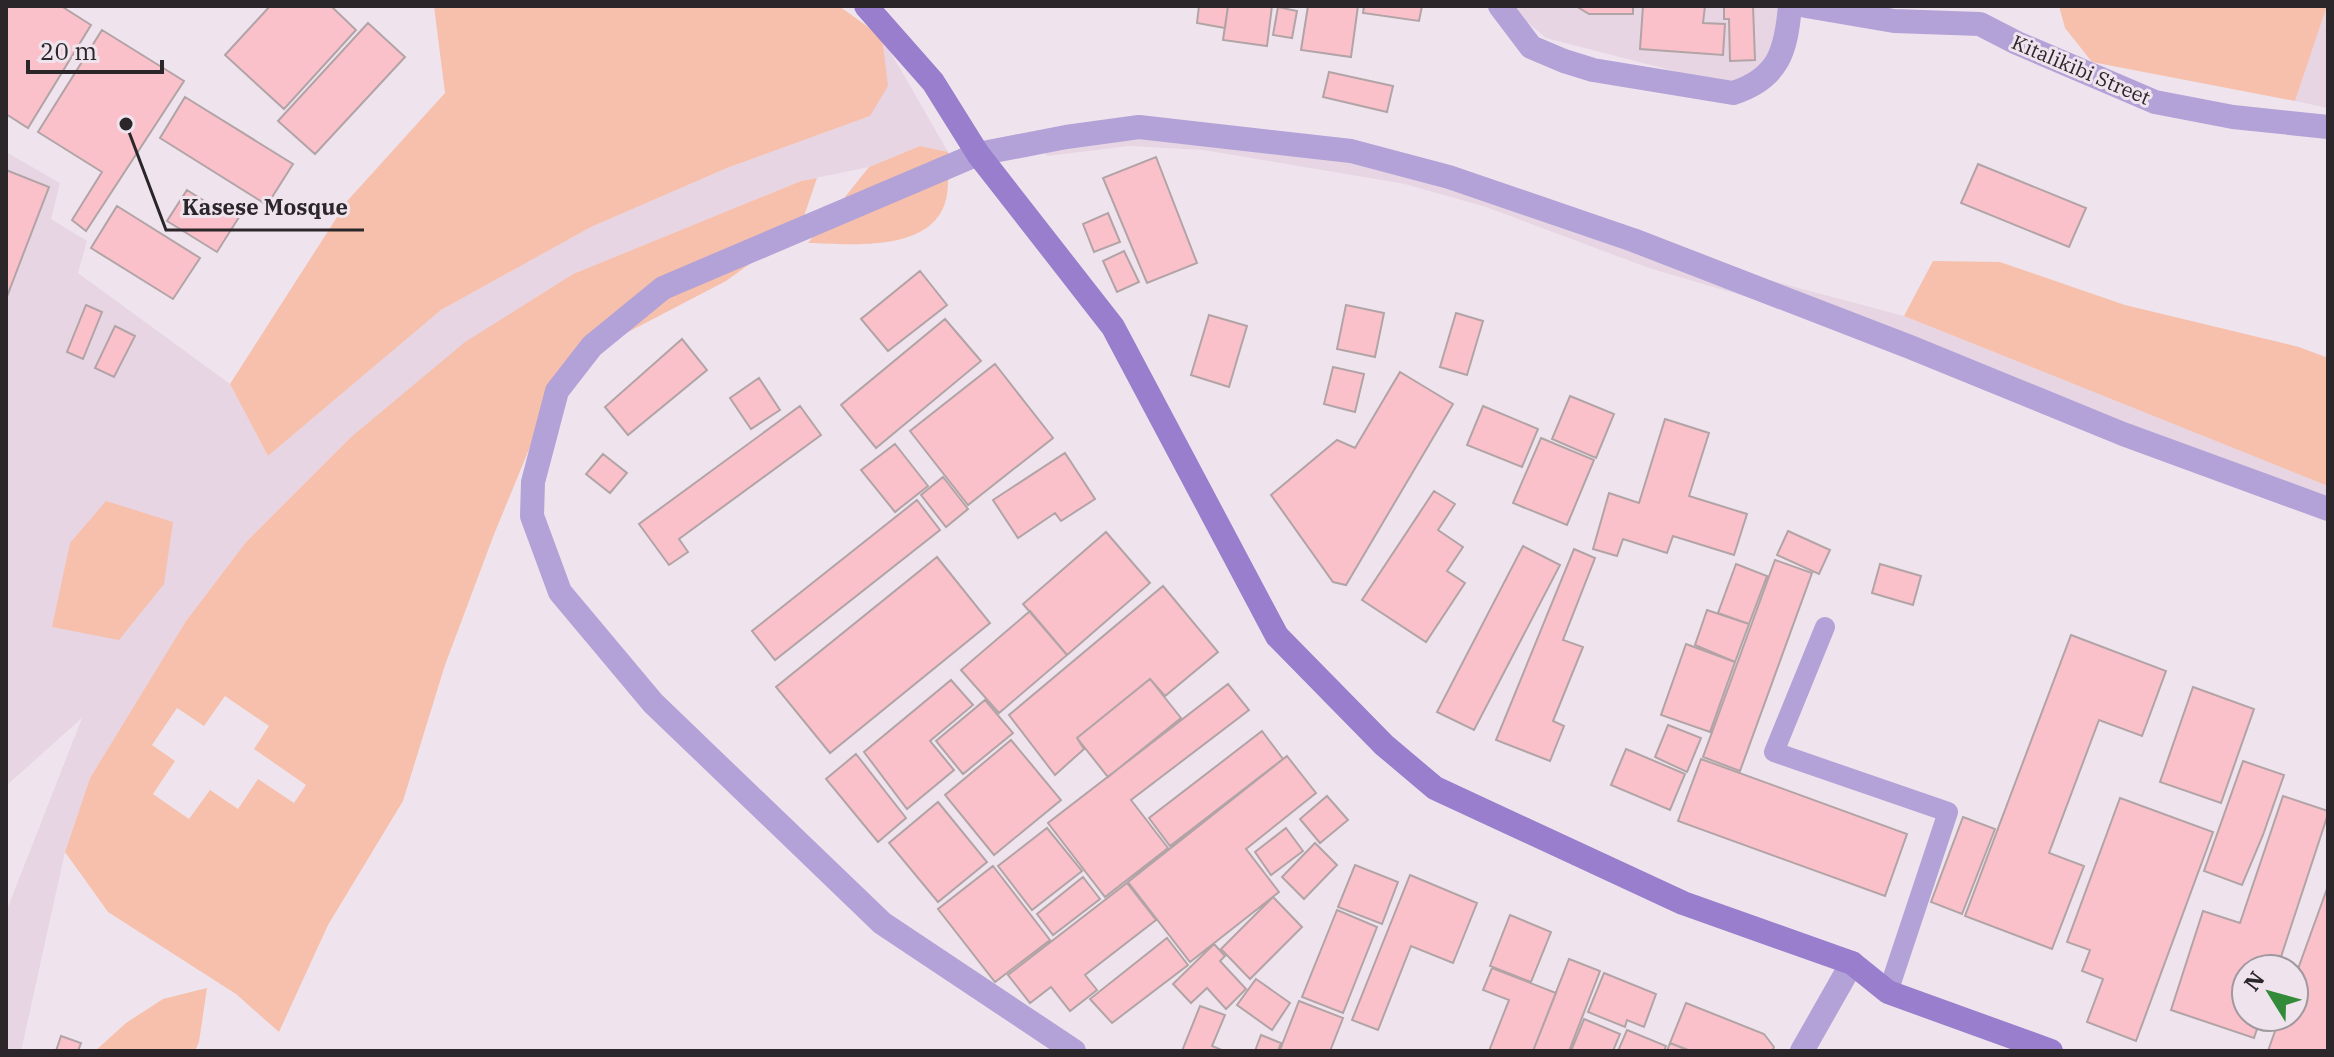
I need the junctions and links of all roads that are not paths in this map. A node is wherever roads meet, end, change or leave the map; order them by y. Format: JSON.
{"nodes":[{"id":1,"x":866,"y":6,"type":"edge"},
{"id":2,"x":1500,"y":6,"type":"edge"},
{"id":3,"x":1790,"y":6,"type":"edge"},
{"id":4,"x":1806,"y":6,"type":"edge"},
{"id":5,"x":1983,"y":15,"type":"edge"},
{"id":6,"x":2328,"y":127,"type":"edge"},
{"id":7,"x":978,"y":154,"type":"junction"},
{"id":8,"x":2328,"y":509,"type":"edge"},
{"id":9,"x":1825,"y":627,"type":"dead end"},
{"id":10,"x":1852,"y":963,"type":"junction"},
{"id":11,"x":1888,"y":992,"type":"junction"},
{"id":12,"x":1074,"y":1051,"type":"edge"},
{"id":13,"x":1802,"y":1051,"type":"edge"},
{"id":14,"x":2051,"y":1051,"type":"edge"}],
"edges":[{"from":1,"to":7,"type":"street"},
{"from":2,"to":3,"type":"street"},
{"from":4,"to":5,"type":"street"},
{"from":5,"to":6,"type":"street","name":"Kitalikibi Street"},
{"from":7,"to":8,"type":"street"},
{"from":7,"to":10,"type":"street"},
{"from":7,"to":12,"type":"street"},
{"from":9,"to":11,"type":"lane"},
{"from":10,"to":11,"type":"street"},
{"from":10,"to":13,"type":"street"},
{"from":11,"to":14,"type":"street"}]}
